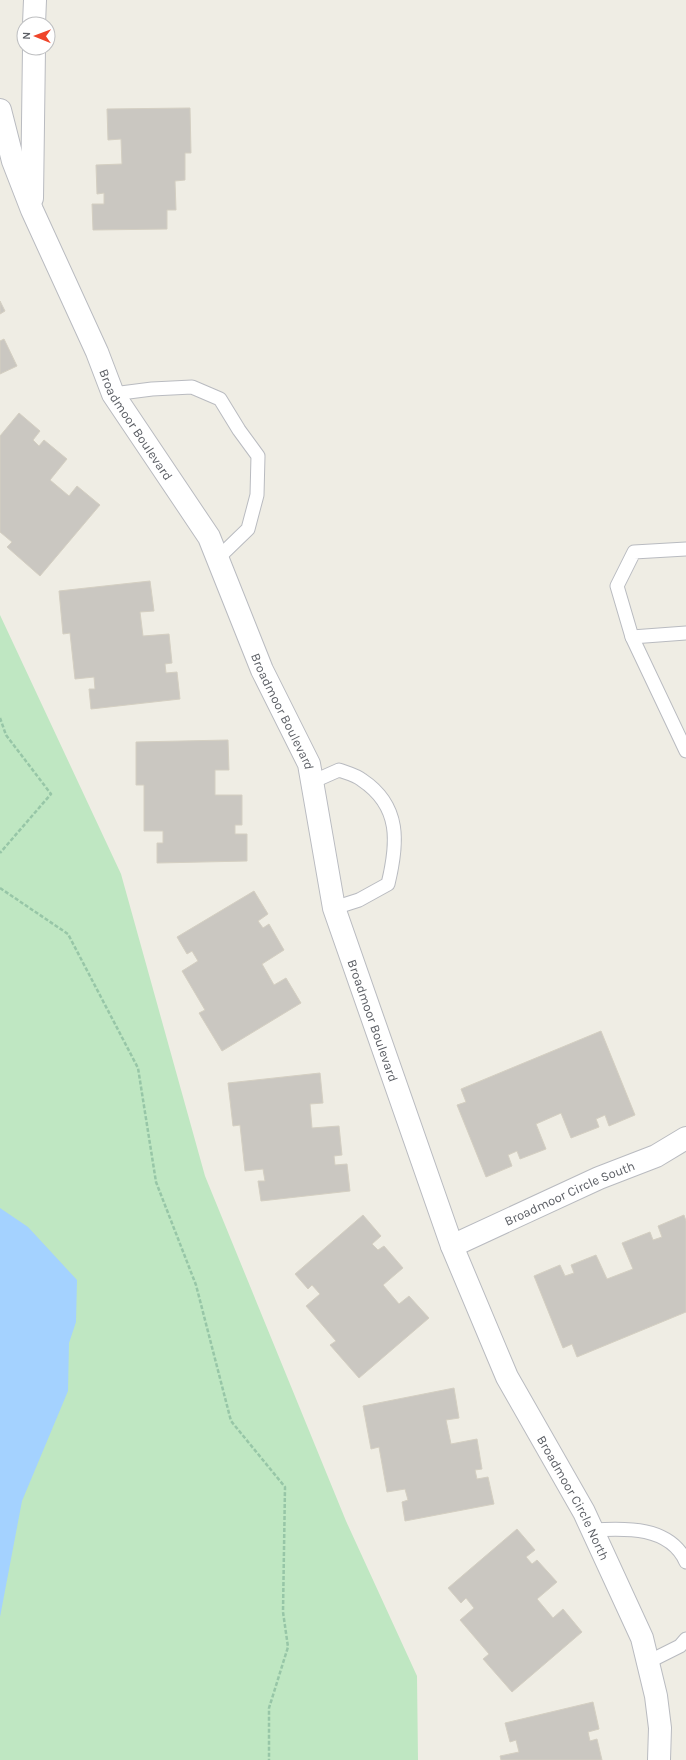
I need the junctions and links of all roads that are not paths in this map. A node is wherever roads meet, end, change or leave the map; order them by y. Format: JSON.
{"nodes":[{"id":1,"x":34,"y":0,"type":"edge"},
{"id":2,"x":34,"y":16,"type":"edge"},
{"id":3,"x":34,"y":56,"type":"edge"},
{"id":4,"x":0,"y":110,"type":"edge"},
{"id":5,"x":32,"y":210,"type":"junction"},
{"id":6,"x":113,"y":394,"type":"junction"},
{"id":7,"x":686,"y":550,"type":"edge"},
{"id":8,"x":217,"y":559,"type":"junction"},
{"id":9,"x":686,"y":632,"type":"edge"},
{"id":10,"x":632,"y":637,"type":"junction"},
{"id":11,"x":686,"y":751,"type":"edge"},
{"id":12,"x":312,"y":782,"type":"junction"},
{"id":13,"x":334,"y":908,"type":"junction"},
{"id":14,"x":686,"y":1138,"type":"edge"},
{"id":15,"x":452,"y":1246,"type":"junction"},
{"id":16,"x":593,"y":1530,"type":"junction"},
{"id":17,"x":686,"y":1562,"type":"edge"},
{"id":18,"x":686,"y":1639,"type":"edge"},
{"id":19,"x":648,"y":1662,"type":"junction"},
{"id":20,"x":659,"y":1760,"type":"edge"}],
"edges":[{"from":1,"to":2,"type":"street"},
{"from":3,"to":5,"type":"street","name":"Broadmoor Boulevard"},
{"from":4,"to":5,"type":"street","name":"Broadmoor Boulevard"},
{"from":5,"to":6,"type":"street","name":"Broadmoor Boulevard"},
{"from":6,"to":8,"type":"street","name":"Broadmoor Boulevard"},
{"from":6,"to":8,"type":"lane"},
{"from":7,"to":10,"type":"lane"},
{"from":8,"to":12,"type":"street","name":"Broadmoor Boulevard"},
{"from":9,"to":10,"type":"lane"},
{"from":10,"to":11,"type":"lane"},
{"from":12,"to":13,"type":"street","name":"Broadmoor Boulevard"},
{"from":12,"to":13,"type":"lane"},
{"from":13,"to":15,"type":"street","name":"Broadmoor Boulevard"},
{"from":14,"to":15,"type":"street","name":"Broadmoor Circle South"},
{"from":15,"to":16,"type":"street","name":"Broadmoor Circle North"},
{"from":16,"to":17,"type":"lane"},
{"from":16,"to":19,"type":"street","name":"Broadmoor Circle North"},
{"from":18,"to":19,"type":"lane"},
{"from":19,"to":20,"type":"street","name":"Broadmoor Circle North"}]}
